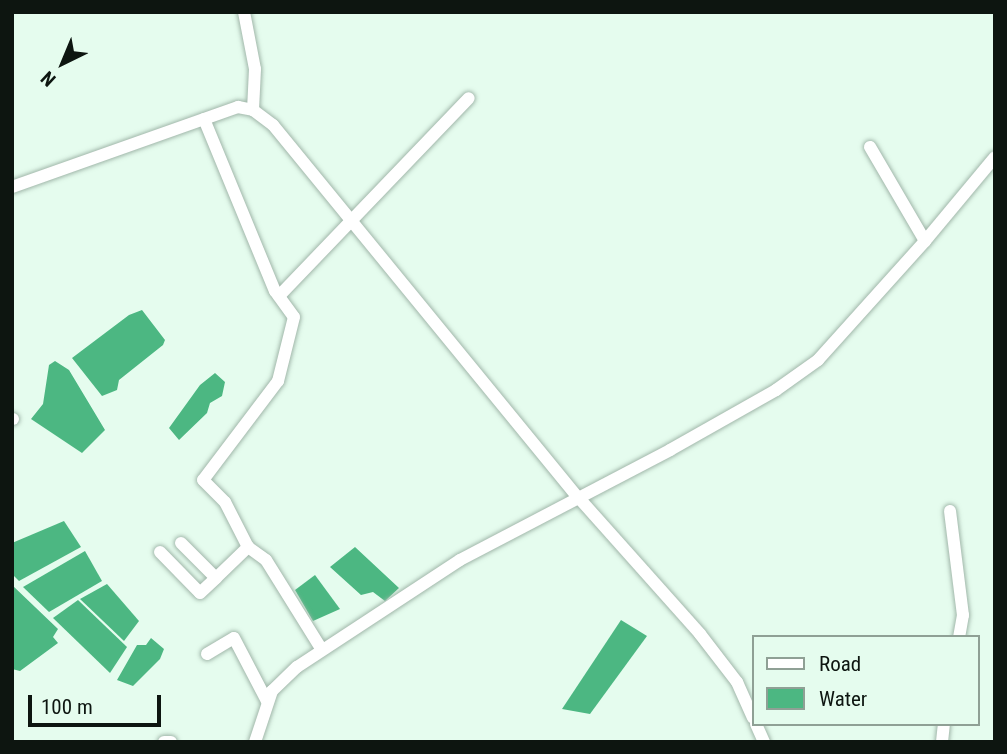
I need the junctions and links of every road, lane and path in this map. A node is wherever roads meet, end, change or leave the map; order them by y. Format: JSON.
{"nodes":[{"id":1,"x":246,"y":13,"type":"edge"},
{"id":2,"x":469,"y":98,"type":"dead end"},
{"id":3,"x":253,"y":110,"type":"junction"},
{"id":4,"x":204,"y":119,"type":"junction"},
{"id":5,"x":870,"y":147,"type":"dead end"},
{"id":6,"x":995,"y":157,"type":"edge"},
{"id":7,"x":17,"y":187,"type":"edge"},
{"id":8,"x":12,"y":198,"type":"edge"},
{"id":9,"x":353,"y":220,"type":"junction"},
{"id":10,"x":925,"y":241,"type":"junction"},
{"id":11,"x":279,"y":296,"type":"junction"},
{"id":12,"x":578,"y":496,"type":"junction"},
{"id":13,"x":950,"y":511,"type":"dead end"},
{"id":14,"x":181,"y":543,"type":"dead end"},
{"id":15,"x":247,"y":547,"type":"junction"},
{"id":16,"x":160,"y":552,"type":"dead end"},
{"id":17,"x":216,"y":578,"type":"junction"},
{"id":18,"x":959,"y":635,"type":"edge"},
{"id":19,"x":322,"y":650,"type":"junction"},
{"id":20,"x":207,"y":654,"type":"dead end"},
{"id":21,"x":267,"y":701,"type":"junction"},
{"id":22,"x":752,"y":716,"type":"edge"},
{"id":23,"x":757,"y":726,"type":"edge"},
{"id":24,"x":164,"y":742,"type":"edge"},
{"id":25,"x":171,"y":742,"type":"edge"},
{"id":26,"x":256,"y":742,"type":"edge"},
{"id":27,"x":764,"y":742,"type":"edge"}],
"edges":[{"from":1,"to":3,"type":"street"},
{"from":2,"to":9,"type":"street"},
{"from":3,"to":4,"type":"street"},
{"from":3,"to":9,"type":"street"},
{"from":4,"to":7,"type":"street"},
{"from":4,"to":11,"type":"street"},
{"from":5,"to":10,"type":"street"},
{"from":6,"to":10,"type":"street"},
{"from":7,"to":8,"type":"street"},
{"from":9,"to":11,"type":"street"},
{"from":9,"to":12,"type":"street"},
{"from":10,"to":12,"type":"street"},
{"from":11,"to":15,"type":"street"},
{"from":12,"to":19,"type":"street"},
{"from":12,"to":22,"type":"street"},
{"from":13,"to":18,"type":"street"},
{"from":14,"to":17,"type":"street"},
{"from":15,"to":17,"type":"street"},
{"from":15,"to":19,"type":"street"},
{"from":16,"to":17,"type":"street"},
{"from":19,"to":21,"type":"street"},
{"from":20,"to":21,"type":"street"},
{"from":21,"to":26,"type":"street"},
{"from":23,"to":27,"type":"street"},
{"from":24,"to":25,"type":"street"}]}
